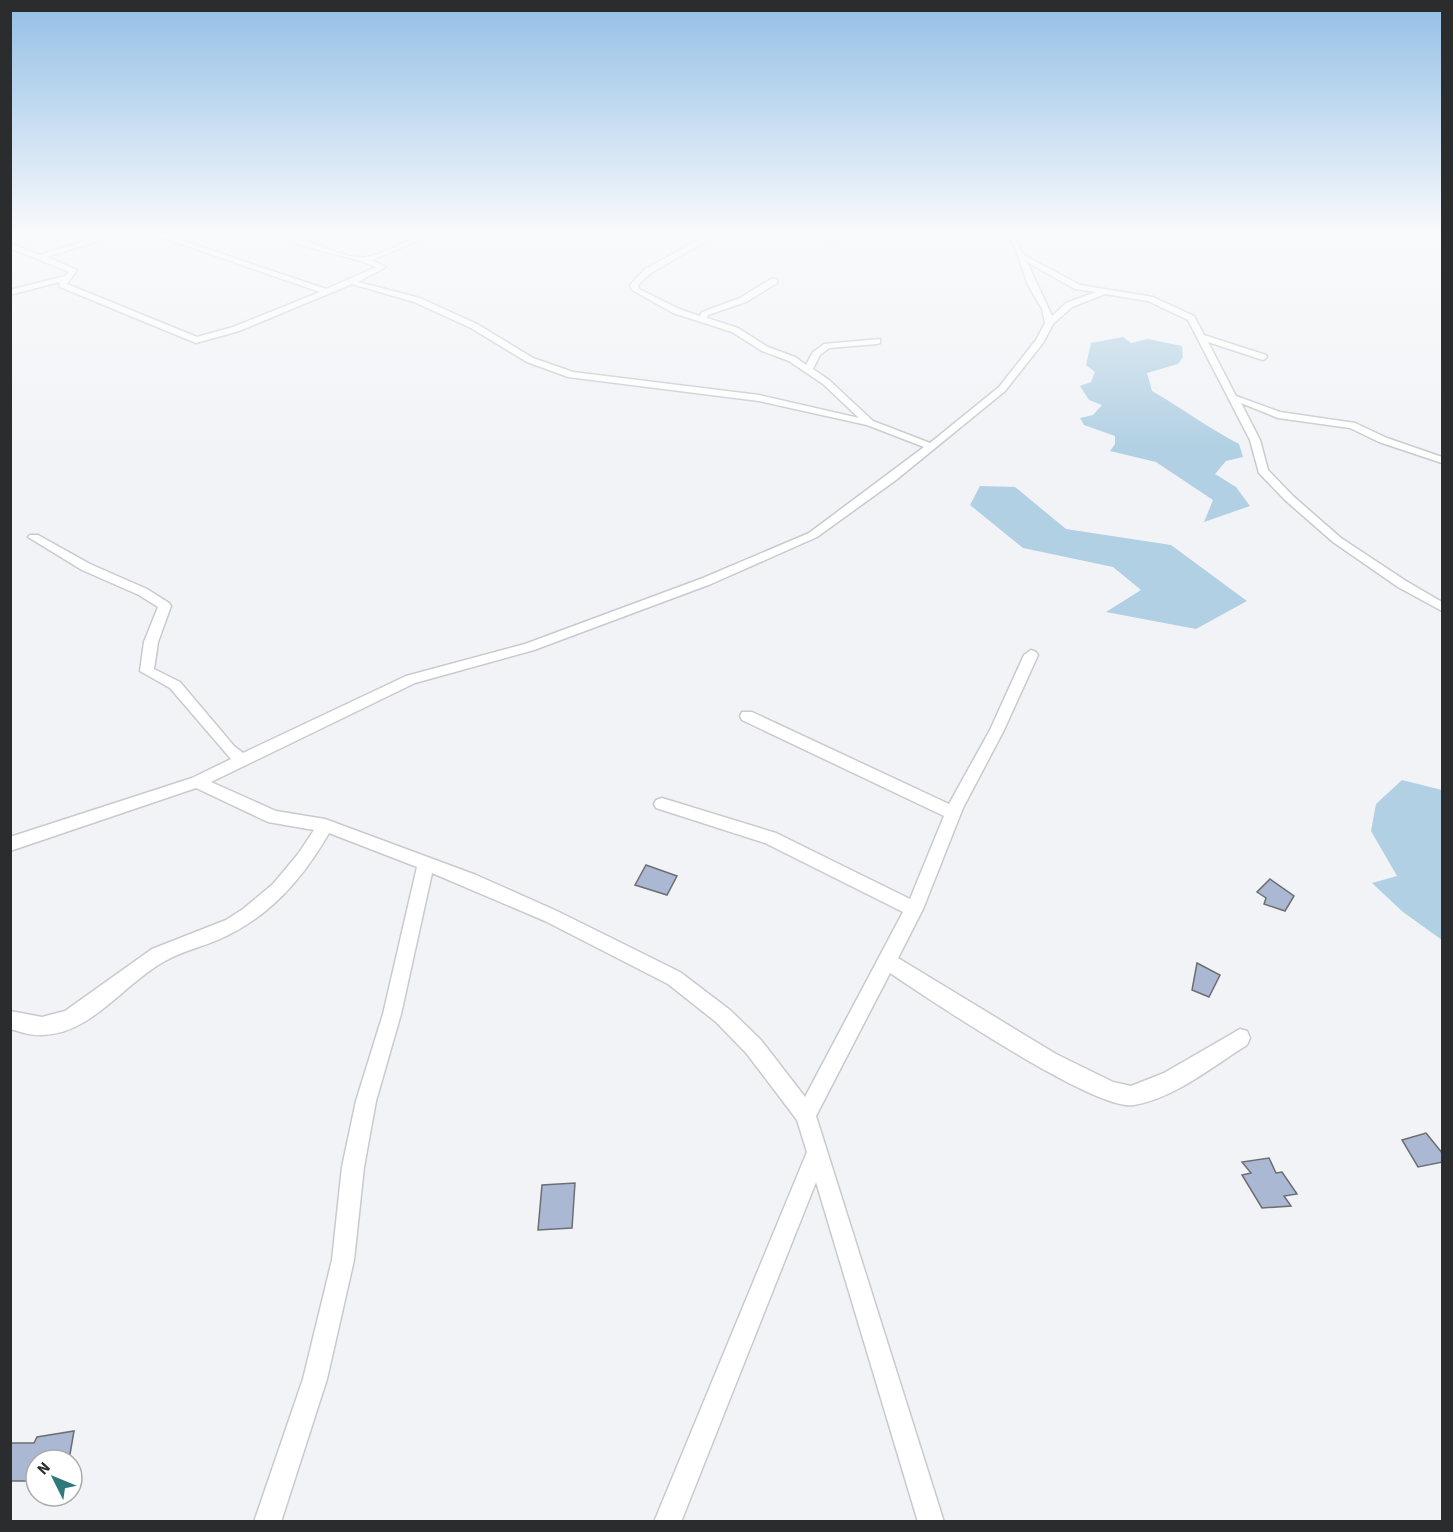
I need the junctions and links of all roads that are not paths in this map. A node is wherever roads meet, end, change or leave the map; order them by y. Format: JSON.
{"nodes":[{"id":1,"x":113,"y":305,"type":"edge"},
{"id":2,"x":294,"y":305,"type":"edge"},
{"id":3,"x":429,"y":305,"type":"edge"},
{"id":4,"x":666,"y":305,"type":"edge"},
{"id":5,"x":728,"y":305,"type":"edge"},
{"id":6,"x":1044,"y":305,"type":"edge"},
{"id":7,"x":1069,"y":305,"type":"edge"},
{"id":8,"x":1168,"y":305,"type":"edge"},
{"id":9,"x":703,"y":319,"type":"junction"},
{"id":10,"x":1049,"y":324,"type":"junction"},
{"id":11,"x":1202,"y":337,"type":"junction"},
{"id":12,"x":877,"y":341,"type":"dead end"},
{"id":13,"x":1263,"y":357,"type":"dead end"},
{"id":14,"x":808,"y":370,"type":"junction"},
{"id":15,"x":1235,"y":398,"type":"junction"},
{"id":16,"x":870,"y":423,"type":"junction"},
{"id":17,"x":932,"y":447,"type":"junction"},
{"id":18,"x":1443,"y":460,"type":"edge"},
{"id":19,"x":34,"y":537,"type":"dead end"},
{"id":20,"x":1443,"y":607,"type":"edge"},
{"id":21,"x":1031,"y":655,"type":"dead end"},
{"id":22,"x":747,"y":716,"type":"dead end"},
{"id":23,"x":242,"y":760,"type":"junction"},
{"id":24,"x":197,"y":782,"type":"junction"},
{"id":25,"x":662,"y":804,"type":"dead end"},
{"id":26,"x":953,"y":813,"type":"junction"},
{"id":27,"x":326,"y":825,"type":"junction"},
{"id":28,"x":10,"y":844,"type":"edge"},
{"id":29,"x":426,"y":864,"type":"junction"},
{"id":30,"x":914,"y":909,"type":"junction"},
{"id":31,"x":888,"y":962,"type":"junction"},
{"id":32,"x":10,"y":1020,"type":"edge"},
{"id":33,"x":1240,"y":1038,"type":"dead end"},
{"id":34,"x":806,"y":1115,"type":"junction"},
{"id":35,"x":818,"y":1150,"type":"junction"},
{"id":36,"x":267,"y":1521,"type":"edge"},
{"id":37,"x":667,"y":1521,"type":"edge"},
{"id":38,"x":931,"y":1521,"type":"edge"}],
"edges":[{"from":1,"to":2,"type":"street"},
{"from":3,"to":16,"type":"street"},
{"from":4,"to":9,"type":"street"},
{"from":5,"to":9,"type":"street"},
{"from":6,"to":10,"type":"street"},
{"from":7,"to":10,"type":"street"},
{"from":8,"to":11,"type":"street"},
{"from":9,"to":14,"type":"street"},
{"from":10,"to":17,"type":"street"},
{"from":11,"to":13,"type":"street"},
{"from":11,"to":15,"type":"street"},
{"from":12,"to":14,"type":"street"},
{"from":14,"to":16,"type":"street"},
{"from":15,"to":18,"type":"street"},
{"from":15,"to":20,"type":"street"},
{"from":16,"to":17,"type":"street"},
{"from":17,"to":23,"type":"street"},
{"from":19,"to":23,"type":"street"},
{"from":21,"to":26,"type":"street"},
{"from":22,"to":26,"type":"street"},
{"from":23,"to":24,"type":"street"},
{"from":24,"to":27,"type":"street"},
{"from":24,"to":28,"type":"street"},
{"from":25,"to":30,"type":"street"},
{"from":26,"to":30,"type":"street"},
{"from":27,"to":29,"type":"street"},
{"from":27,"to":32,"type":"street"},
{"from":29,"to":34,"type":"street"},
{"from":29,"to":36,"type":"street"},
{"from":30,"to":31,"type":"street"},
{"from":31,"to":33,"type":"street"},
{"from":31,"to":34,"type":"street"},
{"from":34,"to":35,"type":"street"},
{"from":35,"to":37,"type":"street"},
{"from":35,"to":38,"type":"street"}]}
